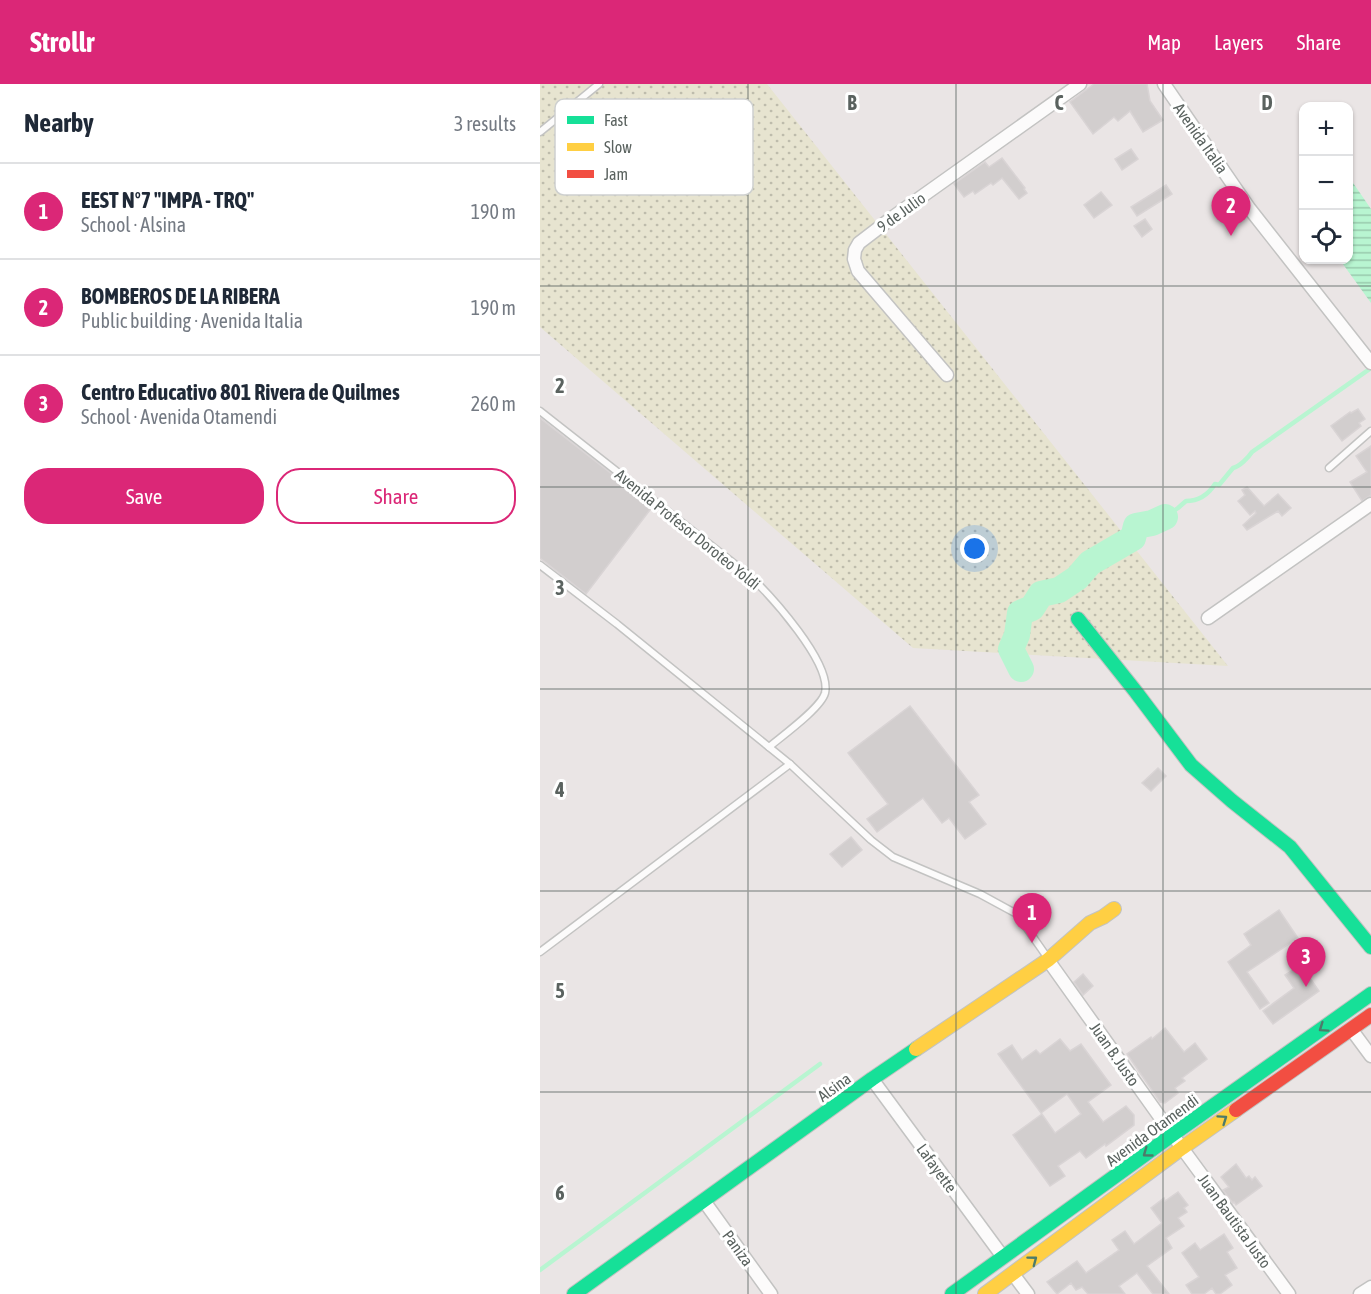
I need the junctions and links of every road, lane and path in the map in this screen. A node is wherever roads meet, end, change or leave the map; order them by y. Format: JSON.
{"nodes":[{"id":1,"x":599,"y":84,"type":"edge"},
{"id":2,"x":1080,"y":84,"type":"edge"},
{"id":3,"x":1164,"y":84,"type":"edge"},
{"id":4,"x":581,"y":99,"type":"edge"},
{"id":5,"x":555,"y":120,"type":"edge"},
{"id":6,"x":540,"y":132,"type":"edge"},
{"id":7,"x":1369,"y":360,"type":"edge"},
{"id":8,"x":947,"y":375,"type":"dead end"},
{"id":9,"x":540,"y":411,"type":"edge"},
{"id":10,"x":1371,"y":431,"type":"edge"},
{"id":11,"x":1329,"y":468,"type":"dead end"},
{"id":12,"x":1371,"y":504,"type":"edge"},
{"id":13,"x":540,"y":565,"type":"edge"},
{"id":14,"x":1208,"y":618,"type":"dead end"},
{"id":15,"x":1078,"y":619,"type":"dead end"},
{"id":16,"x":769,"y":747,"type":"junction"},
{"id":17,"x":790,"y":764,"type":"junction"},
{"id":18,"x":1114,"y":909,"type":"dead end"},
{"id":19,"x":1371,"y":947,"type":"edge"},
{"id":20,"x":540,"y":952,"type":"edge"},
{"id":21,"x":1048,"y":960,"type":"junction"},
{"id":22,"x":1371,"y":994,"type":"edge"},
{"id":23,"x":1371,"y":1015,"type":"edge"},
{"id":24,"x":1351,"y":1029,"type":"junction"},
{"id":25,"x":1371,"y":1056,"type":"edge"},
{"id":26,"x":872,"y":1079,"type":"junction"},
{"id":27,"x":1172,"y":1135,"type":"junction"},
{"id":28,"x":1182,"y":1148,"type":"junction"},
{"id":29,"x":704,"y":1202,"type":"junction"},
{"id":30,"x":1003,"y":1257,"type":"junction"},
{"id":31,"x":1013,"y":1274,"type":"junction"},
{"id":32,"x":1371,"y":1287,"type":"edge"},
{"id":33,"x":574,"y":1294,"type":"edge"},
{"id":34,"x":771,"y":1294,"type":"edge"},
{"id":35,"x":952,"y":1294,"type":"edge"},
{"id":36,"x":985,"y":1294,"type":"edge"},
{"id":37,"x":1028,"y":1294,"type":"edge"},
{"id":38,"x":1289,"y":1294,"type":"edge"},
{"id":39,"x":1360,"y":1294,"type":"edge"}],
"edges":[{"from":1,"to":4,"type":"lane"},
{"from":2,"to":8,"type":"street","name":"9 de Julio"},
{"from":3,"to":7,"type":"street","name":"Avenida Italia"},
{"from":5,"to":6,"type":"lane"},
{"from":9,"to":16,"type":"lane","name":"Avenida Profesor Doroteo Yoldi"},
{"from":10,"to":11,"type":"lane"},
{"from":12,"to":14,"type":"street"},
{"from":13,"to":16,"type":"lane"},
{"from":15,"to":19,"type":"street"},
{"from":16,"to":17,"type":"lane"},
{"from":17,"to":20,"type":"lane"},
{"from":17,"to":21,"type":"lane"},
{"from":18,"to":21,"type":"street","name":"Alsina"},
{"from":21,"to":26,"type":"street","name":"Alsina"},
{"from":21,"to":27,"type":"street","name":"Juan B. Justo"},
{"from":22,"to":27,"type":"street","name":"Avenida Otamendi","one_way":true},
{"from":23,"to":24,"type":"street","name":"Avenida Otamendi"},
{"from":24,"to":25,"type":"street"},
{"from":28,"to":24,"type":"street","name":"Avenida Otamendi","one_way":true},
{"from":26,"to":29,"type":"street","name":"Alsina"},
{"from":26,"to":30,"type":"street","name":"Lafayette"},
{"from":27,"to":28,"type":"street","name":"Juan B. Justo"},
{"from":27,"to":30,"type":"street","name":"Avenida Otamendi","one_way":true},
{"from":31,"to":28,"type":"street","name":"Avenida Otamendi","one_way":true},
{"from":28,"to":38,"type":"street","name":"Juan Bautista Justo"},
{"from":29,"to":33,"type":"street","name":"Alsina"},
{"from":29,"to":34,"type":"street","name":"Paniza"},
{"from":30,"to":35,"type":"street","name":"Avenida Otamendi"},
{"from":31,"to":36,"type":"street","name":"Avenida Otamendi"},
{"from":31,"to":37,"type":"street"},
{"from":32,"to":39,"type":"street"}]}
